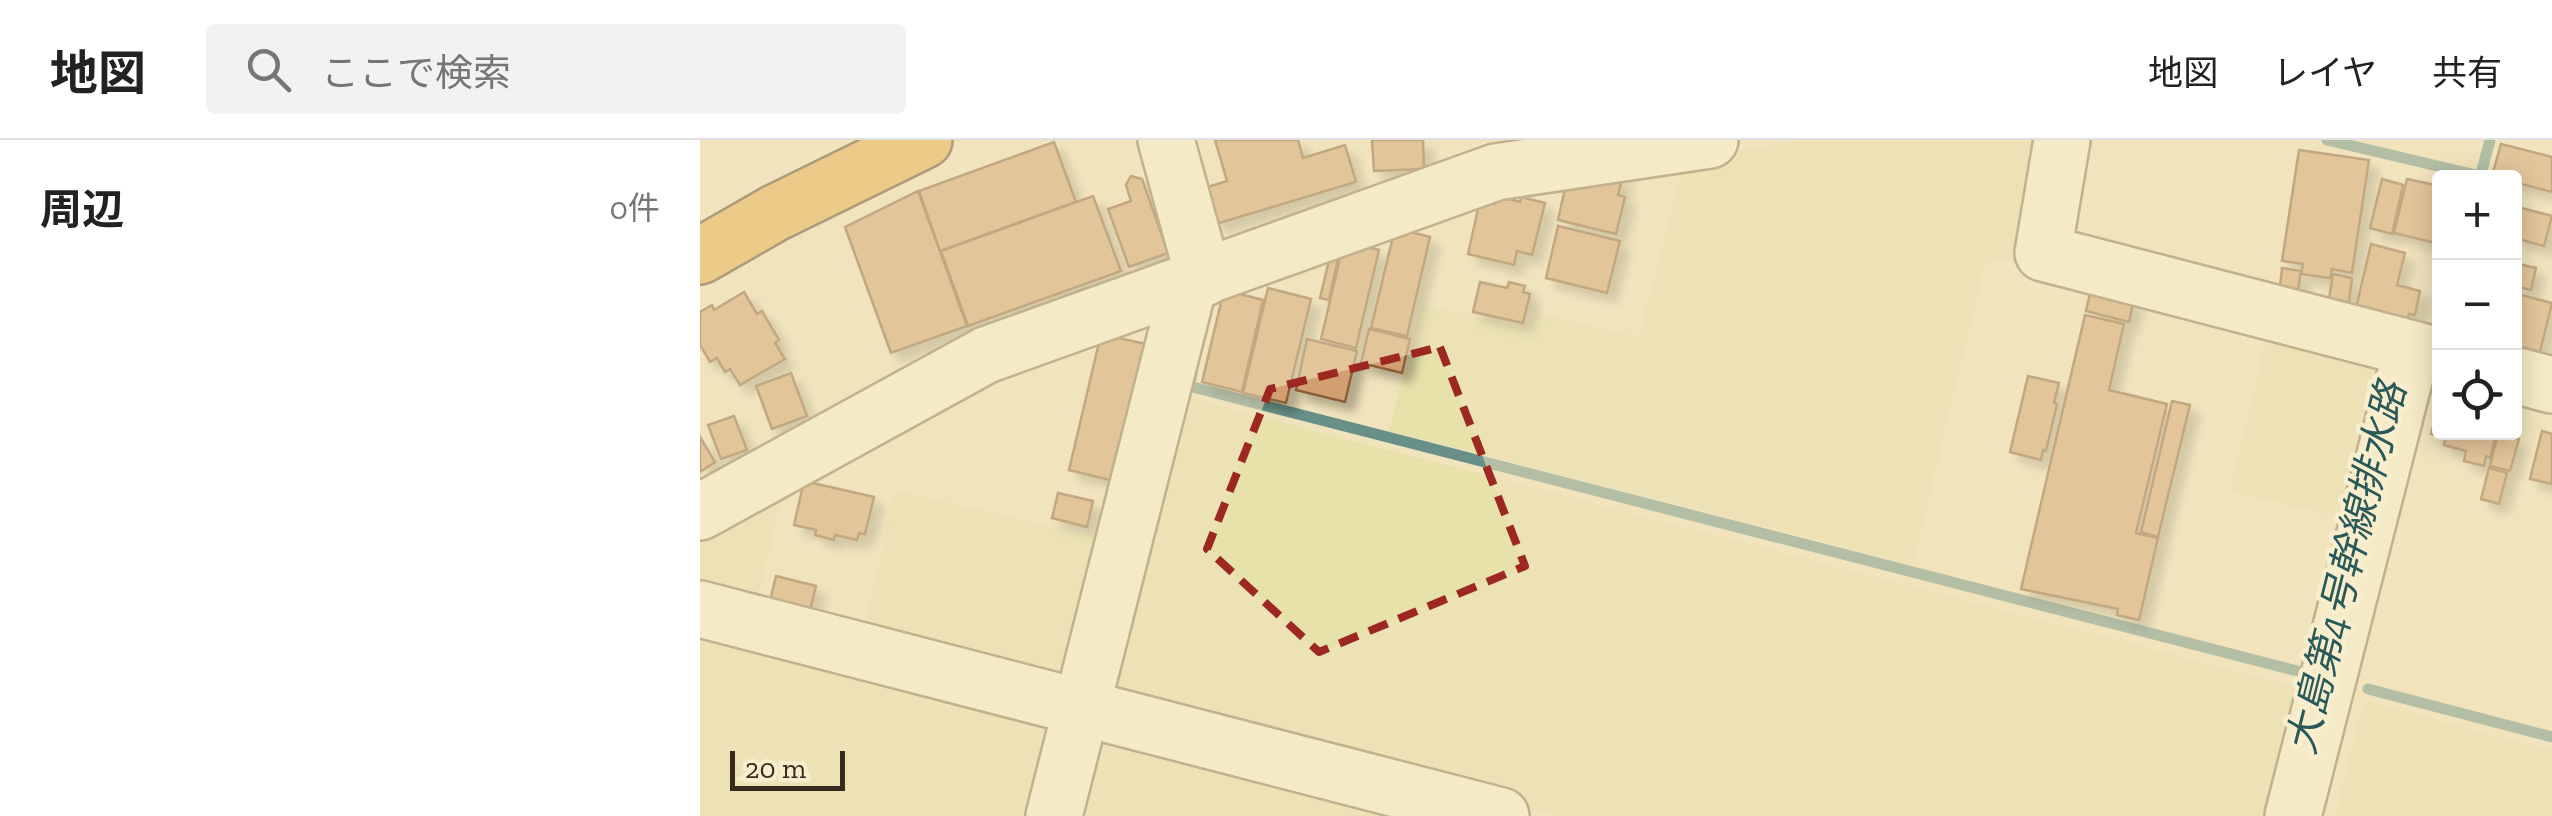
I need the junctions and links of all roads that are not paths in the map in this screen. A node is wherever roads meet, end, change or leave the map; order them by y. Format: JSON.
{"nodes":[{"id":1,"x":924,"y":140,"type":"edge"},
{"id":2,"x":1166,"y":140,"type":"edge"},
{"id":3,"x":1710,"y":140,"type":"edge"},
{"id":4,"x":2062,"y":140,"type":"edge"},
{"id":5,"x":700,"y":256,"type":"edge"},
{"id":6,"x":1196,"y":281,"type":"junction"},
{"id":7,"x":2424,"y":352,"type":"edge"},
{"id":8,"x":2522,"y":377,"type":"edge"},
{"id":9,"x":2552,"y":383,"type":"edge"},
{"id":10,"x":700,"y":512,"type":"edge"},
{"id":11,"x":700,"y":609,"type":"edge"},
{"id":12,"x":1082,"y":708,"type":"junction"},
{"id":13,"x":1054,"y":816,"type":"edge"},
{"id":14,"x":1501,"y":816,"type":"edge"},
{"id":15,"x":2293,"y":816,"type":"edge"}],
"edges":[{"from":1,"to":5,"type":"highway"},
{"from":2,"to":6,"type":"street"},
{"from":3,"to":6,"type":"street"},
{"from":4,"to":7,"type":"street"},
{"from":6,"to":10,"type":"street"},
{"from":6,"to":12,"type":"street"},
{"from":7,"to":15,"type":"street"},
{"from":8,"to":9,"type":"street"},
{"from":11,"to":12,"type":"street"},
{"from":12,"to":13,"type":"street"},
{"from":12,"to":14,"type":"street"}]}
